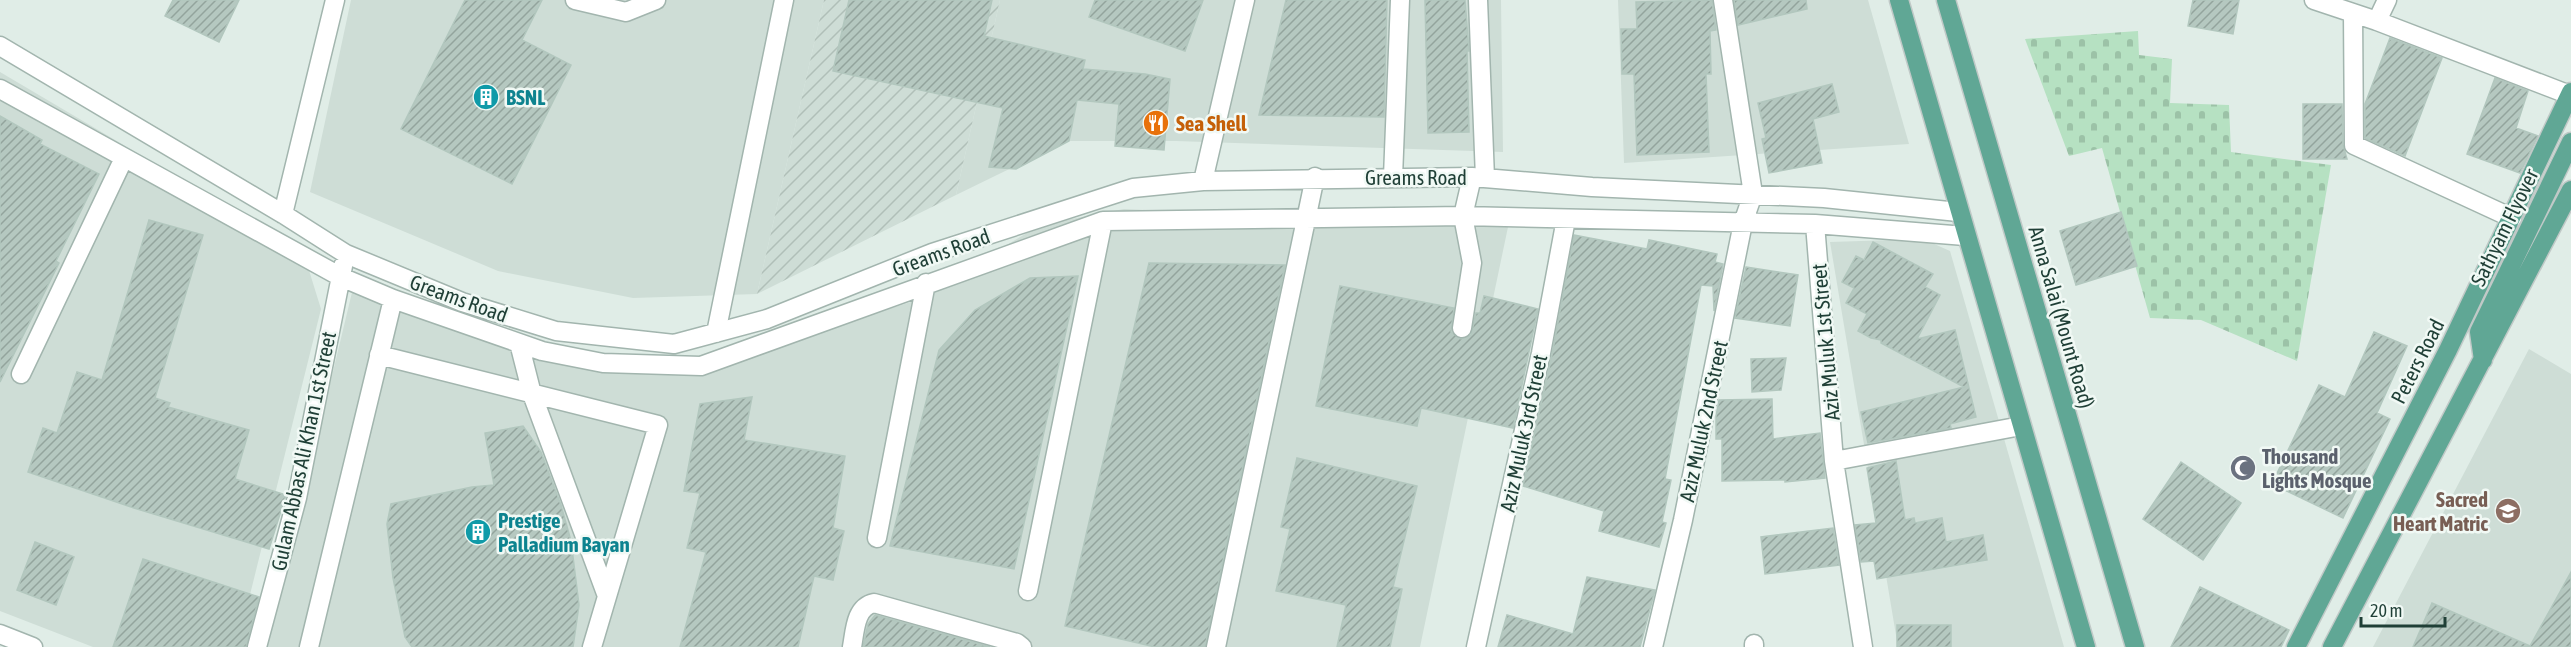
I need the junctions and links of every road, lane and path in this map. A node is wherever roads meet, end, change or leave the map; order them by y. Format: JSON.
{"nodes":[{"id":1,"x":335,"y":0,"type":"edge"},
{"id":2,"x":575,"y":0,"type":"edge"},
{"id":3,"x":656,"y":0,"type":"edge"},
{"id":4,"x":784,"y":0,"type":"edge"},
{"id":5,"x":1245,"y":0,"type":"edge"},
{"id":6,"x":1400,"y":0,"type":"edge"},
{"id":7,"x":1478,"y":0,"type":"edge"},
{"id":8,"x":1723,"y":0,"type":"edge"},
{"id":9,"x":1899,"y":0,"type":"edge"},
{"id":10,"x":1946,"y":0,"type":"edge"},
{"id":11,"x":2314,"y":0,"type":"edge"},
{"id":12,"x":2387,"y":0,"type":"edge"},
{"id":13,"x":2353,"y":13,"type":"junction"},
{"id":14,"x":2377,"y":21,"type":"junction"},
{"id":15,"x":0,"y":46,"type":"edge"},
{"id":16,"x":0,"y":89,"type":"edge"},
{"id":17,"x":2570,"y":94,"type":"edge"},
{"id":18,"x":2571,"y":142,"type":"edge"},
{"id":19,"x":124,"y":158,"type":"junction"},
{"id":20,"x":1315,"y":177,"type":"junction"},
{"id":21,"x":1394,"y":177,"type":"junction"},
{"id":22,"x":1478,"y":177,"type":"junction"},
{"id":23,"x":1203,"y":181,"type":"junction"},
{"id":24,"x":2571,"y":190,"type":"edge"},
{"id":25,"x":1753,"y":194,"type":"junction"},
{"id":26,"x":1958,"y":212,"type":"junction"},
{"id":27,"x":283,"y":214,"type":"junction"},
{"id":28,"x":1463,"y":216,"type":"junction"},
{"id":29,"x":1308,"y":218,"type":"junction"},
{"id":30,"x":2512,"y":218,"type":"junction"},
{"id":31,"x":1566,"y":219,"type":"junction"},
{"id":32,"x":1103,"y":221,"type":"junction"},
{"id":33,"x":1743,"y":223,"type":"junction"},
{"id":34,"x":1815,"y":224,"type":"junction"},
{"id":35,"x":1965,"y":236,"type":"junction"},
{"id":36,"x":346,"y":254,"type":"junction"},
{"id":37,"x":341,"y":277,"type":"junction"},
{"id":38,"x":926,"y":284,"type":"junction"},
{"id":39,"x":393,"y":299,"type":"junction"},
{"id":40,"x":1462,"y":328,"type":"dead end"},
{"id":41,"x":2479,"y":332,"type":"junction"},
{"id":42,"x":716,"y":333,"type":"junction"},
{"id":43,"x":519,"y":343,"type":"junction"},
{"id":44,"x":2448,"y":350,"type":"junction"},
{"id":45,"x":379,"y":355,"type":"junction"},
{"id":46,"x":2483,"y":360,"type":"junction"},
{"id":47,"x":21,"y":374,"type":"dead end"},
{"id":48,"x":532,"y":393,"type":"junction"},
{"id":49,"x":2021,"y":426,"type":"junction"},
{"id":50,"x":1834,"y":461,"type":"junction"},
{"id":51,"x":877,"y":538,"type":"dead end"},
{"id":52,"x":2346,"y":550,"type":"junction"},
{"id":53,"x":2374,"y":567,"type":"junction"},
{"id":54,"x":1028,"y":591,"type":"dead end"},
{"id":55,"x":607,"y":596,"type":"junction"},
{"id":56,"x":0,"y":634,"type":"edge"},
{"id":57,"x":33,"y":647,"type":"edge"},
{"id":58,"x":257,"y":647,"type":"edge"},
{"id":59,"x":309,"y":647,"type":"edge"},
{"id":60,"x":592,"y":647,"type":"edge"},
{"id":61,"x":852,"y":647,"type":"edge"},
{"id":62,"x":1022,"y":647,"type":"edge"},
{"id":63,"x":1216,"y":647,"type":"edge"},
{"id":64,"x":1476,"y":647,"type":"edge"},
{"id":65,"x":1653,"y":647,"type":"edge"},
{"id":66,"x":1863,"y":647,"type":"edge"},
{"id":67,"x":2086,"y":647,"type":"edge"},
{"id":68,"x":2135,"y":647,"type":"edge"},
{"id":69,"x":2296,"y":647,"type":"edge"},
{"id":70,"x":2332,"y":647,"type":"edge"}],
"edges":[{"from":1,"to":27,"type":"street"},
{"from":2,"to":3,"type":"street"},
{"from":4,"to":42,"type":"street"},
{"from":5,"to":23,"type":"street"},
{"from":6,"to":21,"type":"street"},
{"from":7,"to":22,"type":"street"},
{"from":8,"to":25,"type":"street"},
{"from":9,"to":26,"type":"main road"},
{"from":10,"to":68,"type":"main road","name":"Anna Salai (Mount Road)"},
{"from":11,"to":13,"type":"street"},
{"from":12,"to":14,"type":"street"},
{"from":13,"to":14,"type":"street"},
{"from":13,"to":30,"type":"street"},
{"from":14,"to":17,"type":"street"},
{"from":15,"to":27,"type":"street","name":"Greams Road"},
{"from":16,"to":19,"type":"street","name":"Greams Road"},
{"from":17,"to":30,"type":"main road","name":"Peters Road"},
{"from":18,"to":41,"type":"main road","name":"Sathyam Flyover"},
{"from":19,"to":37,"type":"street","name":"Greams Road"},
{"from":19,"to":47,"type":"street"},
{"from":20,"to":21,"type":"street","name":"Greams Road"},
{"from":20,"to":23,"type":"street","name":"Greams Road"},
{"from":20,"to":29,"type":"street"},
{"from":21,"to":22,"type":"street","name":"Greams Road"},
{"from":22,"to":25,"type":"street","name":"Greams Road"},
{"from":22,"to":28,"type":"street"},
{"from":23,"to":42,"type":"street","name":"Greams Road"},
{"from":24,"to":46,"type":"main road"},
{"from":25,"to":26,"type":"street","name":"Greams Road"},
{"from":25,"to":33,"type":"street","name":"Aziz Muluk 2nd Street"},
{"from":26,"to":35,"type":"main road"},
{"from":27,"to":36,"type":"street","name":"Greams Road"},
{"from":28,"to":29,"type":"street","name":"Greams Road"},
{"from":28,"to":31,"type":"street","name":"Greams Road"},
{"from":28,"to":40,"type":"street"},
{"from":29,"to":32,"type":"street","name":"Greams Road"},
{"from":29,"to":63,"type":"street"},
{"from":30,"to":44,"type":"main road","name":"Peters Road"},
{"from":31,"to":33,"type":"street","name":"Greams Road"},
{"from":31,"to":64,"type":"street","name":"Aziz Muluk 3rd Street"},
{"from":32,"to":38,"type":"street","name":"Greams Road"},
{"from":32,"to":54,"type":"street"},
{"from":33,"to":34,"type":"street","name":"Greams Road"},
{"from":33,"to":65,"type":"street","name":"Aziz Muluk 2nd Street"},
{"from":34,"to":35,"type":"street","name":"Greams Road"},
{"from":34,"to":50,"type":"street","name":"Aziz Muluk 1st Street"},
{"from":35,"to":49,"type":"main road"},
{"from":36,"to":37,"type":"street","name":"Gulam Abbas Ali Khan 1st Street"},
{"from":36,"to":42,"type":"street","name":"Greams Road"},
{"from":37,"to":39,"type":"street","name":"Greams Road"},
{"from":37,"to":58,"type":"street","name":"Gulam Abbas Ali Khan 1st Street"},
{"from":38,"to":43,"type":"street","name":"Greams Road"},
{"from":38,"to":51,"type":"street"},
{"from":39,"to":43,"type":"street","name":"Greams Road"},
{"from":39,"to":45,"type":"street"},
{"from":41,"to":44,"type":"main road"},
{"from":41,"to":46,"type":"main road"},
{"from":43,"to":48,"type":"street"},
{"from":44,"to":52,"type":"main road","name":"Peters Road"},
{"from":45,"to":48,"type":"street"},
{"from":45,"to":59,"type":"street"},
{"from":46,"to":53,"type":"main road"},
{"from":48,"to":55,"type":"street"},
{"from":48,"to":55,"type":"street"},
{"from":49,"to":50,"type":"street"},
{"from":49,"to":67,"type":"main road"},
{"from":50,"to":66,"type":"street","name":"Aziz Muluk 1st Street"},
{"from":52,"to":53,"type":"main road"},
{"from":52,"to":69,"type":"main road","name":"Peters Road"},
{"from":53,"to":70,"type":"main road"},
{"from":55,"to":60,"type":"street"},
{"from":56,"to":57,"type":"street"},
{"from":61,"to":62,"type":"street"}]}
